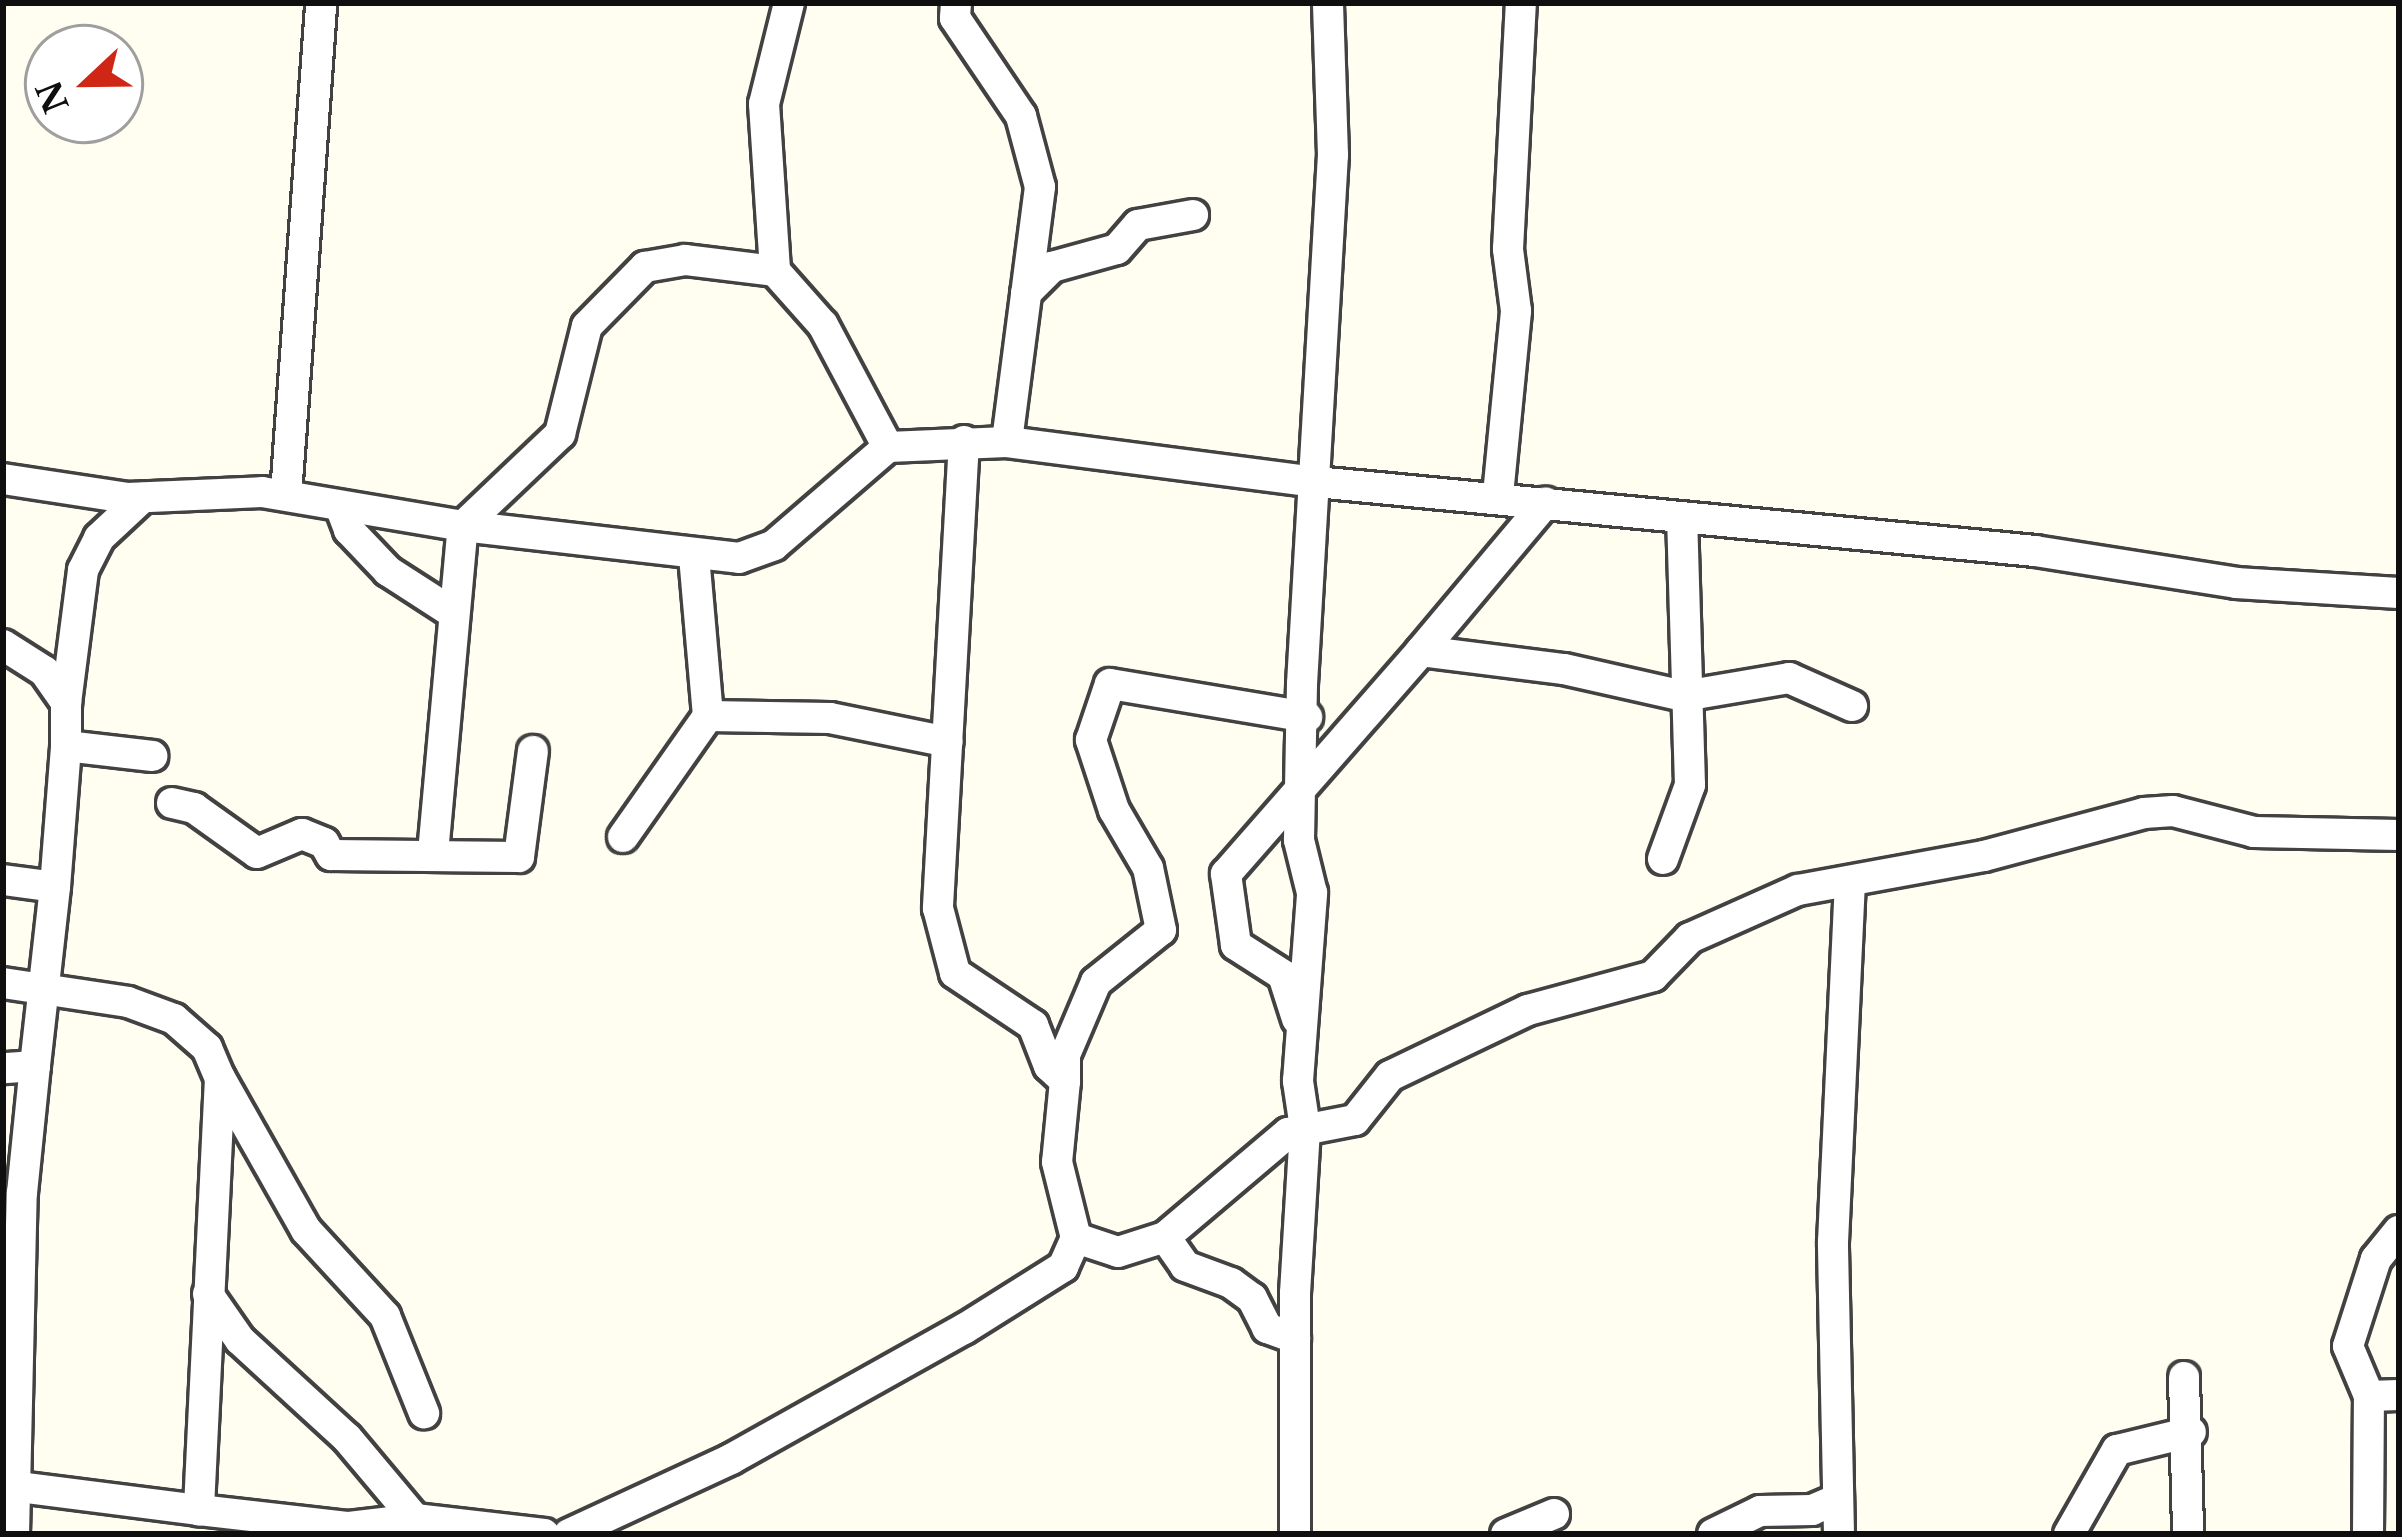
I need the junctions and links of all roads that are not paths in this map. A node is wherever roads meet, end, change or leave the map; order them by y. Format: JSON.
{"nodes":[{"id":1,"x":320,"y":3,"type":"edge"},
{"id":2,"x":789,"y":3,"type":"edge"},
{"id":3,"x":956,"y":3,"type":"edge"},
{"id":4,"x":1328,"y":3,"type":"edge"},
{"id":5,"x":1524,"y":4,"type":"edge"},
{"id":6,"x":1193,"y":215,"type":"dead end"},
{"id":7,"x":775,"y":272,"type":"junction"},
{"id":8,"x":1026,"y":292,"type":"junction"},
{"id":9,"x":964,"y":441,"type":"junction"},
{"id":10,"x":1007,"y":442,"type":"junction"},
{"id":11,"x":888,"y":447,"type":"junction"},
{"id":12,"x":3,"y":479,"type":"edge"},
{"id":13,"x":1316,"y":482,"type":"junction"},
{"id":14,"x":286,"y":495,"type":"junction"},
{"id":15,"x":1498,"y":495,"type":"junction"},
{"id":16,"x":142,"y":498,"type":"junction"},
{"id":17,"x":1546,"y":502,"type":"junction"},
{"id":18,"x":340,"y":506,"type":"junction"},
{"id":19,"x":1682,"y":520,"type":"junction"},
{"id":20,"x":463,"y":526,"type":"junction"},
{"id":21,"x":694,"y":555,"type":"junction"},
{"id":22,"x":2399,"y":593,"type":"edge"},
{"id":23,"x":450,"y":611,"type":"junction"},
{"id":24,"x":3,"y":645,"type":"edge"},
{"id":25,"x":1421,"y":651,"type":"junction"},
{"id":26,"x":1684,"y":696,"type":"junction"},
{"id":27,"x":65,"y":703,"type":"junction"},
{"id":28,"x":1852,"y":706,"type":"dead end"},
{"id":29,"x":708,"y":716,"type":"junction"},
{"id":30,"x":1307,"y":717,"type":"junction"},
{"id":31,"x":948,"y":742,"type":"junction"},
{"id":32,"x":66,"y":746,"type":"junction"},
{"id":33,"x":533,"y":751,"type":"dead end"},
{"id":34,"x":152,"y":756,"type":"dead end"},
{"id":35,"x":1302,"y":782,"type":"junction"},
{"id":36,"x":172,"y":803,"type":"dead end"},
{"id":37,"x":2399,"y":836,"type":"edge"},
{"id":38,"x":623,"y":837,"type":"dead end"},
{"id":39,"x":433,"y":853,"type":"junction"},
{"id":40,"x":1663,"y":859,"type":"dead end"},
{"id":41,"x":3,"y":880,"type":"edge"},
{"id":42,"x":1850,"y":881,"type":"junction"},
{"id":43,"x":55,"y":887,"type":"junction"},
{"id":44,"x":3,"y":983,"type":"edge"},
{"id":45,"x":44,"y":989,"type":"junction"},
{"id":46,"x":1301,"y":1032,"type":"junction"},
{"id":47,"x":12,"y":1064,"type":"edge"},
{"id":48,"x":220,"y":1078,"type":"junction"},
{"id":49,"x":1065,"y":1081,"type":"junction"},
{"id":50,"x":1305,"y":1128,"type":"junction"},
{"id":51,"x":2399,"y":1232,"type":"edge"},
{"id":52,"x":1165,"y":1237,"type":"junction"},
{"id":53,"x":1076,"y":1238,"type":"junction"},
{"id":54,"x":208,"y":1294,"type":"junction"},
{"id":55,"x":1295,"y":1338,"type":"junction"},
{"id":56,"x":2184,"y":1377,"type":"dead end"},
{"id":57,"x":2384,"y":1396,"type":"edge"},
{"id":58,"x":424,"y":1413,"type":"dead end"},
{"id":59,"x":2191,"y":1432,"type":"junction"},
{"id":60,"x":11,"y":1450,"type":"edge"},
{"id":61,"x":19,"y":1487,"type":"junction"},
{"id":62,"x":1838,"y":1499,"type":"junction"},
{"id":63,"x":199,"y":1510,"type":"junction"},
{"id":64,"x":1554,"y":1514,"type":"dead end"},
{"id":65,"x":415,"y":1519,"type":"junction"},
{"id":66,"x":380,"y":1530,"type":"edge"},
{"id":67,"x":14,"y":1534,"type":"edge"},
{"id":68,"x":544,"y":1534,"type":"edge"},
{"id":69,"x":569,"y":1534,"type":"edge"},
{"id":70,"x":1295,"y":1534,"type":"edge"},
{"id":71,"x":1506,"y":1534,"type":"edge"},
{"id":72,"x":1713,"y":1534,"type":"edge"},
{"id":73,"x":1839,"y":1534,"type":"edge"},
{"id":74,"x":2069,"y":1534,"type":"edge"},
{"id":75,"x":2188,"y":1534,"type":"edge"},
{"id":76,"x":2368,"y":1534,"type":"edge"}],
"edges":[{"from":1,"to":14,"type":"street"},
{"from":2,"to":7,"type":"street"},
{"from":3,"to":8,"type":"street"},
{"from":4,"to":13,"type":"street"},
{"from":5,"to":15,"type":"street"},
{"from":6,"to":8,"type":"street"},
{"from":7,"to":11,"type":"street"},
{"from":7,"to":20,"type":"street"},
{"from":8,"to":10,"type":"street"},
{"from":9,"to":10,"type":"street"},
{"from":9,"to":11,"type":"street"},
{"from":9,"to":31,"type":"street"},
{"from":10,"to":13,"type":"street"},
{"from":11,"to":21,"type":"street"},
{"from":12,"to":16,"type":"street"},
{"from":13,"to":15,"type":"street"},
{"from":13,"to":30,"type":"street"},
{"from":14,"to":16,"type":"street"},
{"from":14,"to":18,"type":"street"},
{"from":15,"to":17,"type":"street"},
{"from":16,"to":27,"type":"street"},
{"from":17,"to":19,"type":"street"},
{"from":17,"to":25,"type":"street"},
{"from":18,"to":20,"type":"street"},
{"from":18,"to":23,"type":"street"},
{"from":19,"to":22,"type":"street"},
{"from":19,"to":26,"type":"street"},
{"from":20,"to":21,"type":"street"},
{"from":20,"to":23,"type":"street"},
{"from":21,"to":29,"type":"street"},
{"from":23,"to":39,"type":"street"},
{"from":24,"to":27,"type":"street"},
{"from":25,"to":26,"type":"street"},
{"from":25,"to":35,"type":"street"},
{"from":26,"to":28,"type":"street"},
{"from":26,"to":40,"type":"street"},
{"from":27,"to":32,"type":"street"},
{"from":29,"to":31,"type":"street"},
{"from":29,"to":38,"type":"street"},
{"from":30,"to":35,"type":"street"},
{"from":30,"to":49,"type":"street"},
{"from":31,"to":49,"type":"street"},
{"from":32,"to":34,"type":"street"},
{"from":32,"to":43,"type":"street"},
{"from":33,"to":39,"type":"street"},
{"from":35,"to":46,"type":"street"},
{"from":35,"to":46,"type":"street"},
{"from":36,"to":39,"type":"street"},
{"from":37,"to":42,"type":"street"},
{"from":41,"to":43,"type":"street"},
{"from":42,"to":50,"type":"street"},
{"from":42,"to":62,"type":"street"},
{"from":43,"to":45,"type":"street"},
{"from":44,"to":45,"type":"street"},
{"from":45,"to":47,"type":"street"},
{"from":45,"to":48,"type":"street"},
{"from":46,"to":50,"type":"street"},
{"from":47,"to":60,"type":"street"},
{"from":48,"to":54,"type":"street"},
{"from":48,"to":58,"type":"street"},
{"from":49,"to":53,"type":"street"},
{"from":50,"to":52,"type":"street"},
{"from":50,"to":55,"type":"street"},
{"from":51,"to":57,"type":"street"},
{"from":52,"to":53,"type":"street"},
{"from":52,"to":55,"type":"street"},
{"from":53,"to":69,"type":"street"},
{"from":54,"to":63,"type":"street"},
{"from":54,"to":65,"type":"street"},
{"from":55,"to":70,"type":"street"},
{"from":56,"to":59,"type":"street"},
{"from":57,"to":76,"type":"street"},
{"from":59,"to":74,"type":"street"},
{"from":59,"to":75,"type":"street"},
{"from":60,"to":61,"type":"street"},
{"from":61,"to":63,"type":"street"},
{"from":61,"to":67,"type":"street"},
{"from":62,"to":72,"type":"street"},
{"from":62,"to":73,"type":"street"},
{"from":63,"to":66,"type":"street"},
{"from":64,"to":71,"type":"street"},
{"from":65,"to":66,"type":"street"},
{"from":65,"to":68,"type":"street"}]}
